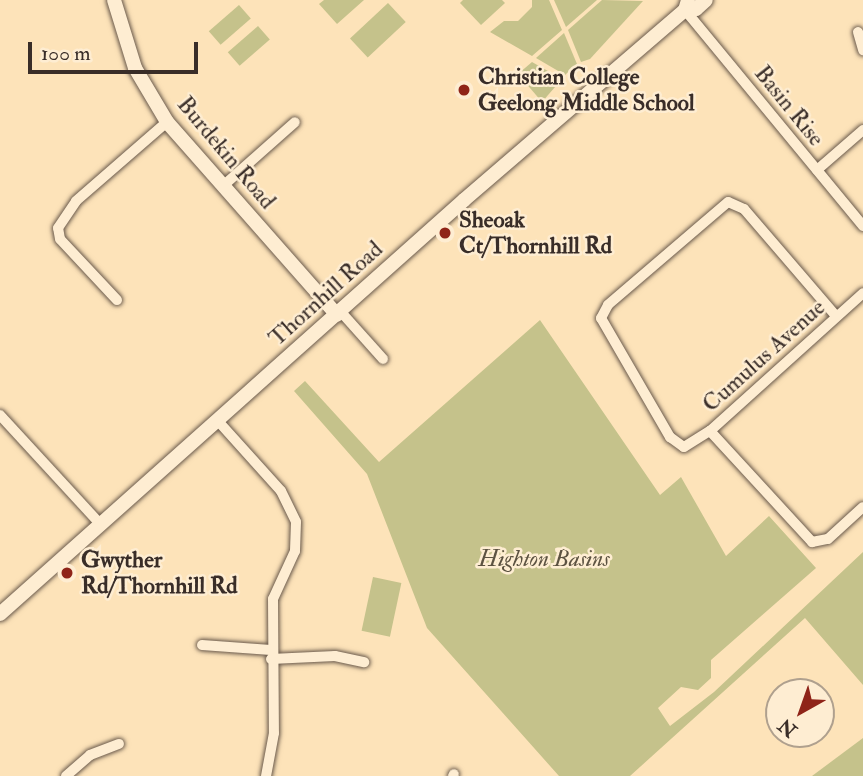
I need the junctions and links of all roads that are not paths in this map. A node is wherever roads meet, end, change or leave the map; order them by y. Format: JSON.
{"nodes":[{"id":1,"x":114,"y":0,"type":"edge"},
{"id":2,"x":706,"y":0,"type":"edge"},
{"id":3,"x":686,"y":5,"type":"edge"},
{"id":4,"x":858,"y":32,"type":"dead end"},
{"id":5,"x":863,"y":50,"type":"edge"},
{"id":6,"x":167,"y":122,"type":"junction"},
{"id":7,"x":295,"y":122,"type":"dead end"},
{"id":8,"x":863,"y":130,"type":"edge"},
{"id":9,"x":817,"y":170,"type":"junction"},
{"id":10,"x":223,"y":186,"type":"junction"},
{"id":11,"x":863,"y":226,"type":"edge"},
{"id":12,"x":863,"y":293,"type":"edge"},
{"id":13,"x":117,"y":300,"type":"dead end"},
{"id":14,"x":339,"y":314,"type":"junction"},
{"id":15,"x":836,"y":316,"type":"junction"},
{"id":16,"x":383,"y":359,"type":"dead end"},
{"id":17,"x":0,"y":415,"type":"edge"},
{"id":18,"x":218,"y":421,"type":"junction"},
{"id":19,"x":710,"y":431,"type":"junction"},
{"id":20,"x":863,"y":507,"type":"edge"},
{"id":21,"x":101,"y":524,"type":"junction"},
{"id":22,"x":0,"y":614,"type":"edge"},
{"id":23,"x":202,"y":645,"type":"dead end"},
{"id":24,"x":271,"y":655,"type":"junction"},
{"id":25,"x":364,"y":662,"type":"dead end"},
{"id":26,"x":119,"y":744,"type":"dead end"},
{"id":27,"x":66,"y":776,"type":"edge"},
{"id":28,"x":266,"y":776,"type":"edge"}],
"edges":[{"from":1,"to":6,"type":"street","name":"Burdekin Road"},
{"from":2,"to":3,"type":"street","name":"Thornhill Road"},
{"from":3,"to":9,"type":"street","name":"Basin Rise"},
{"from":3,"to":14,"type":"street","name":"Thornhill Road"},
{"from":4,"to":5,"type":"street"},
{"from":6,"to":10,"type":"street","name":"Burdekin Road"},
{"from":6,"to":13,"type":"street"},
{"from":7,"to":10,"type":"street"},
{"from":8,"to":9,"type":"street"},
{"from":9,"to":11,"type":"street","name":"Basin Rise"},
{"from":10,"to":14,"type":"street","name":"Burdekin Road"},
{"from":12,"to":15,"type":"street","name":"Cumulus Avenue"},
{"from":14,"to":16,"type":"street"},
{"from":14,"to":18,"type":"street","name":"Thornhill Road"},
{"from":15,"to":19,"type":"street","name":"Cumulus Avenue"},
{"from":15,"to":19,"type":"street","name":"Cumulus Avenue"},
{"from":17,"to":21,"type":"street"},
{"from":18,"to":21,"type":"street","name":"Thornhill Road"},
{"from":18,"to":24,"type":"street"},
{"from":19,"to":20,"type":"street"},
{"from":21,"to":22,"type":"street","name":"Thornhill Road"},
{"from":23,"to":24,"type":"street"},
{"from":24,"to":25,"type":"street"},
{"from":24,"to":28,"type":"street"},
{"from":26,"to":27,"type":"street"}]}
